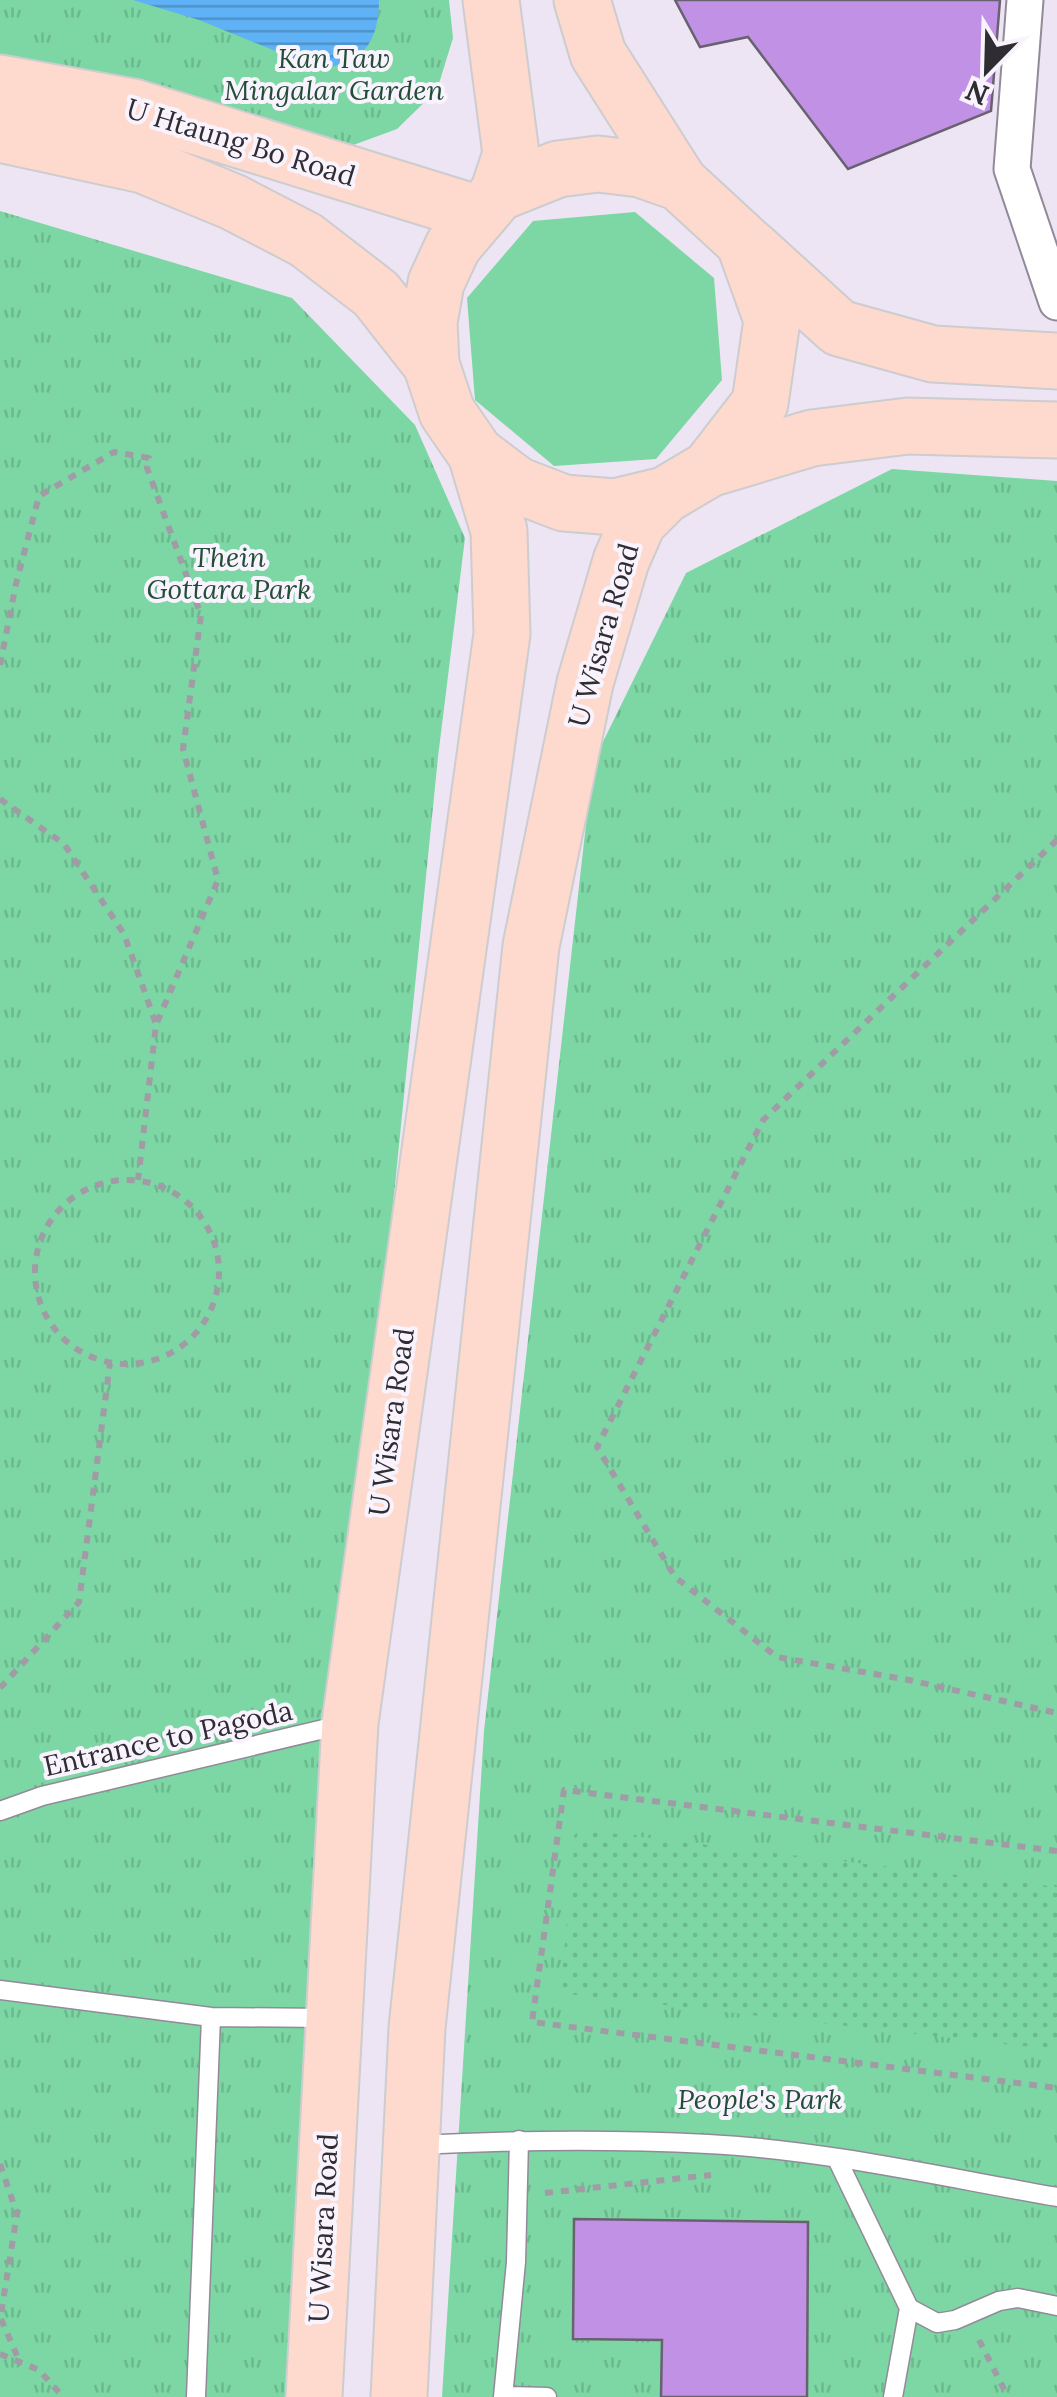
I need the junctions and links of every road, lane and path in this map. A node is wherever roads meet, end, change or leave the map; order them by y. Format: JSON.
{"nodes":[{"id":1,"x":492,"y":0,"type":"edge"},
{"id":2,"x":582,"y":0,"type":"edge"},
{"id":3,"x":1025,"y":0,"type":"edge"},
{"id":4,"x":0,"y":83,"type":"edge"},
{"id":5,"x":0,"y":134,"type":"edge"},
{"id":6,"x":680,"y":184,"type":"junction"},
{"id":7,"x":488,"y":203,"type":"junction"},
{"id":8,"x":744,"y":242,"type":"junction"},
{"id":9,"x":1057,"y":302,"type":"edge"},
{"id":10,"x":1057,"y":361,"type":"edge"},
{"id":11,"x":431,"y":364,"type":"junction"},
{"id":12,"x":1057,"y":430,"type":"edge"},
{"id":13,"x":476,"y":454,"type":"junction"},
{"id":14,"x":687,"y":482,"type":"junction"},
{"id":15,"x":0,"y":665,"type":"edge"},
{"id":16,"x":0,"y":799,"type":"edge"},
{"id":17,"x":1057,"y":840,"type":"edge"},
{"id":18,"x":459,"y":932,"type":"junction"},
{"id":19,"x":530,"y":946,"type":"junction"},
{"id":20,"x":156,"y":1025,"type":"junction"},
{"id":21,"x":138,"y":1180,"type":"junction"},
{"id":22,"x":110,"y":1363,"type":"junction"},
{"id":23,"x":400,"y":1363,"type":"junction"},
{"id":24,"x":486,"y":1371,"type":"junction"},
{"id":25,"x":0,"y":1688,"type":"edge"},
{"id":26,"x":1057,"y":1713,"type":"edge"},
{"id":27,"x":350,"y":1723,"type":"junction"},
{"id":28,"x":0,"y":1810,"type":"edge"},
{"id":29,"x":1057,"y":1851,"type":"edge"},
{"id":30,"x":0,"y":1990,"type":"edge"},
{"id":31,"x":210,"y":2017,"type":"junction"},
{"id":32,"x":333,"y":2018,"type":"junction"},
{"id":33,"x":1057,"y":2088,"type":"edge"},
{"id":34,"x":519,"y":2140,"type":"junction"},
{"id":35,"x":412,"y":2146,"type":"junction"},
{"id":36,"x":837,"y":2159,"type":"junction"},
{"id":37,"x":0,"y":2164,"type":"edge"},
{"id":38,"x":714,"y":2174,"type":"dead end"},
{"id":39,"x":518,"y":2196,"type":"junction"},
{"id":40,"x":1057,"y":2197,"type":"edge"},
{"id":41,"x":1057,"y":2306,"type":"edge"},
{"id":42,"x":909,"y":2308,"type":"junction"},
{"id":43,"x":0,"y":2320,"type":"edge"},
{"id":44,"x":979,"y":2340,"type":"dead end"},
{"id":45,"x":0,"y":2354,"type":"edge"},
{"id":46,"x":18,"y":2359,"type":"junction"},
{"id":47,"x":503,"y":2396,"type":"edge"},
{"id":48,"x":63,"y":2397,"type":"edge"},
{"id":49,"x":196,"y":2397,"type":"edge"},
{"id":50,"x":314,"y":2397,"type":"edge"},
{"id":51,"x":399,"y":2397,"type":"edge"},
{"id":52,"x":547,"y":2397,"type":"edge"},
{"id":53,"x":893,"y":2397,"type":"edge"},
{"id":54,"x":1008,"y":2397,"type":"edge"}],
"edges":[{"from":1,"to":7,"type":"main road"},
{"from":2,"to":6,"type":"main road"},
{"from":3,"to":9,"type":"street"},
{"from":4,"to":7,"type":"main road","name":"U Htaung Bo Road"},
{"from":5,"to":11,"type":"main road","name":"U Htaung Bo Road"},
{"from":6,"to":7,"type":"main road"},
{"from":6,"to":8,"type":"main road"},
{"from":7,"to":11,"type":"main road"},
{"from":8,"to":10,"type":"main road"},
{"from":8,"to":14,"type":"main road"},
{"from":11,"to":13,"type":"main road"},
{"from":12,"to":14,"type":"main road"},
{"from":13,"to":14,"type":"main road"},
{"from":13,"to":18,"type":"main road","name":"U Wisara Road"},
{"from":14,"to":19,"type":"main road","name":"U Wisara Road"},
{"from":15,"to":20,"type":"path"},
{"from":16,"to":20,"type":"path"},
{"from":17,"to":26,"type":"path"},
{"from":18,"to":19,"type":"main road"},
{"from":18,"to":23,"type":"main road","name":"U Wisara Road"},
{"from":19,"to":24,"type":"main road","name":"U Wisara Road"},
{"from":20,"to":21,"type":"path"},
{"from":21,"to":22,"type":"path"},
{"from":21,"to":22,"type":"path"},
{"from":22,"to":25,"type":"path"},
{"from":23,"to":24,"type":"main road"},
{"from":23,"to":27,"type":"main road","name":"U Wisara Road"},
{"from":24,"to":35,"type":"main road","name":"U Wisara Road"},
{"from":27,"to":28,"type":"lane","name":"Entrance to Pagoda"},
{"from":27,"to":32,"type":"main road","name":"U Wisara Road"},
{"from":29,"to":33,"type":"path"},
{"from":30,"to":31,"type":"lane"},
{"from":31,"to":32,"type":"lane"},
{"from":31,"to":49,"type":"lane"},
{"from":32,"to":50,"type":"main road","name":"U Wisara Road"},
{"from":34,"to":35,"type":"lane"},
{"from":34,"to":36,"type":"lane"},
{"from":34,"to":39,"type":"lane"},
{"from":35,"to":51,"type":"main road","name":"U Wisara Road"},
{"from":36,"to":40,"type":"lane"},
{"from":36,"to":42,"type":"lane"},
{"from":37,"to":43,"type":"path"},
{"from":38,"to":39,"type":"path"},
{"from":39,"to":47,"type":"lane"},
{"from":41,"to":42,"type":"lane"},
{"from":42,"to":53,"type":"lane"},
{"from":43,"to":46,"type":"path"},
{"from":44,"to":54,"type":"path"},
{"from":45,"to":46,"type":"path"},
{"from":46,"to":48,"type":"path"},
{"from":47,"to":52,"type":"lane"}]}
